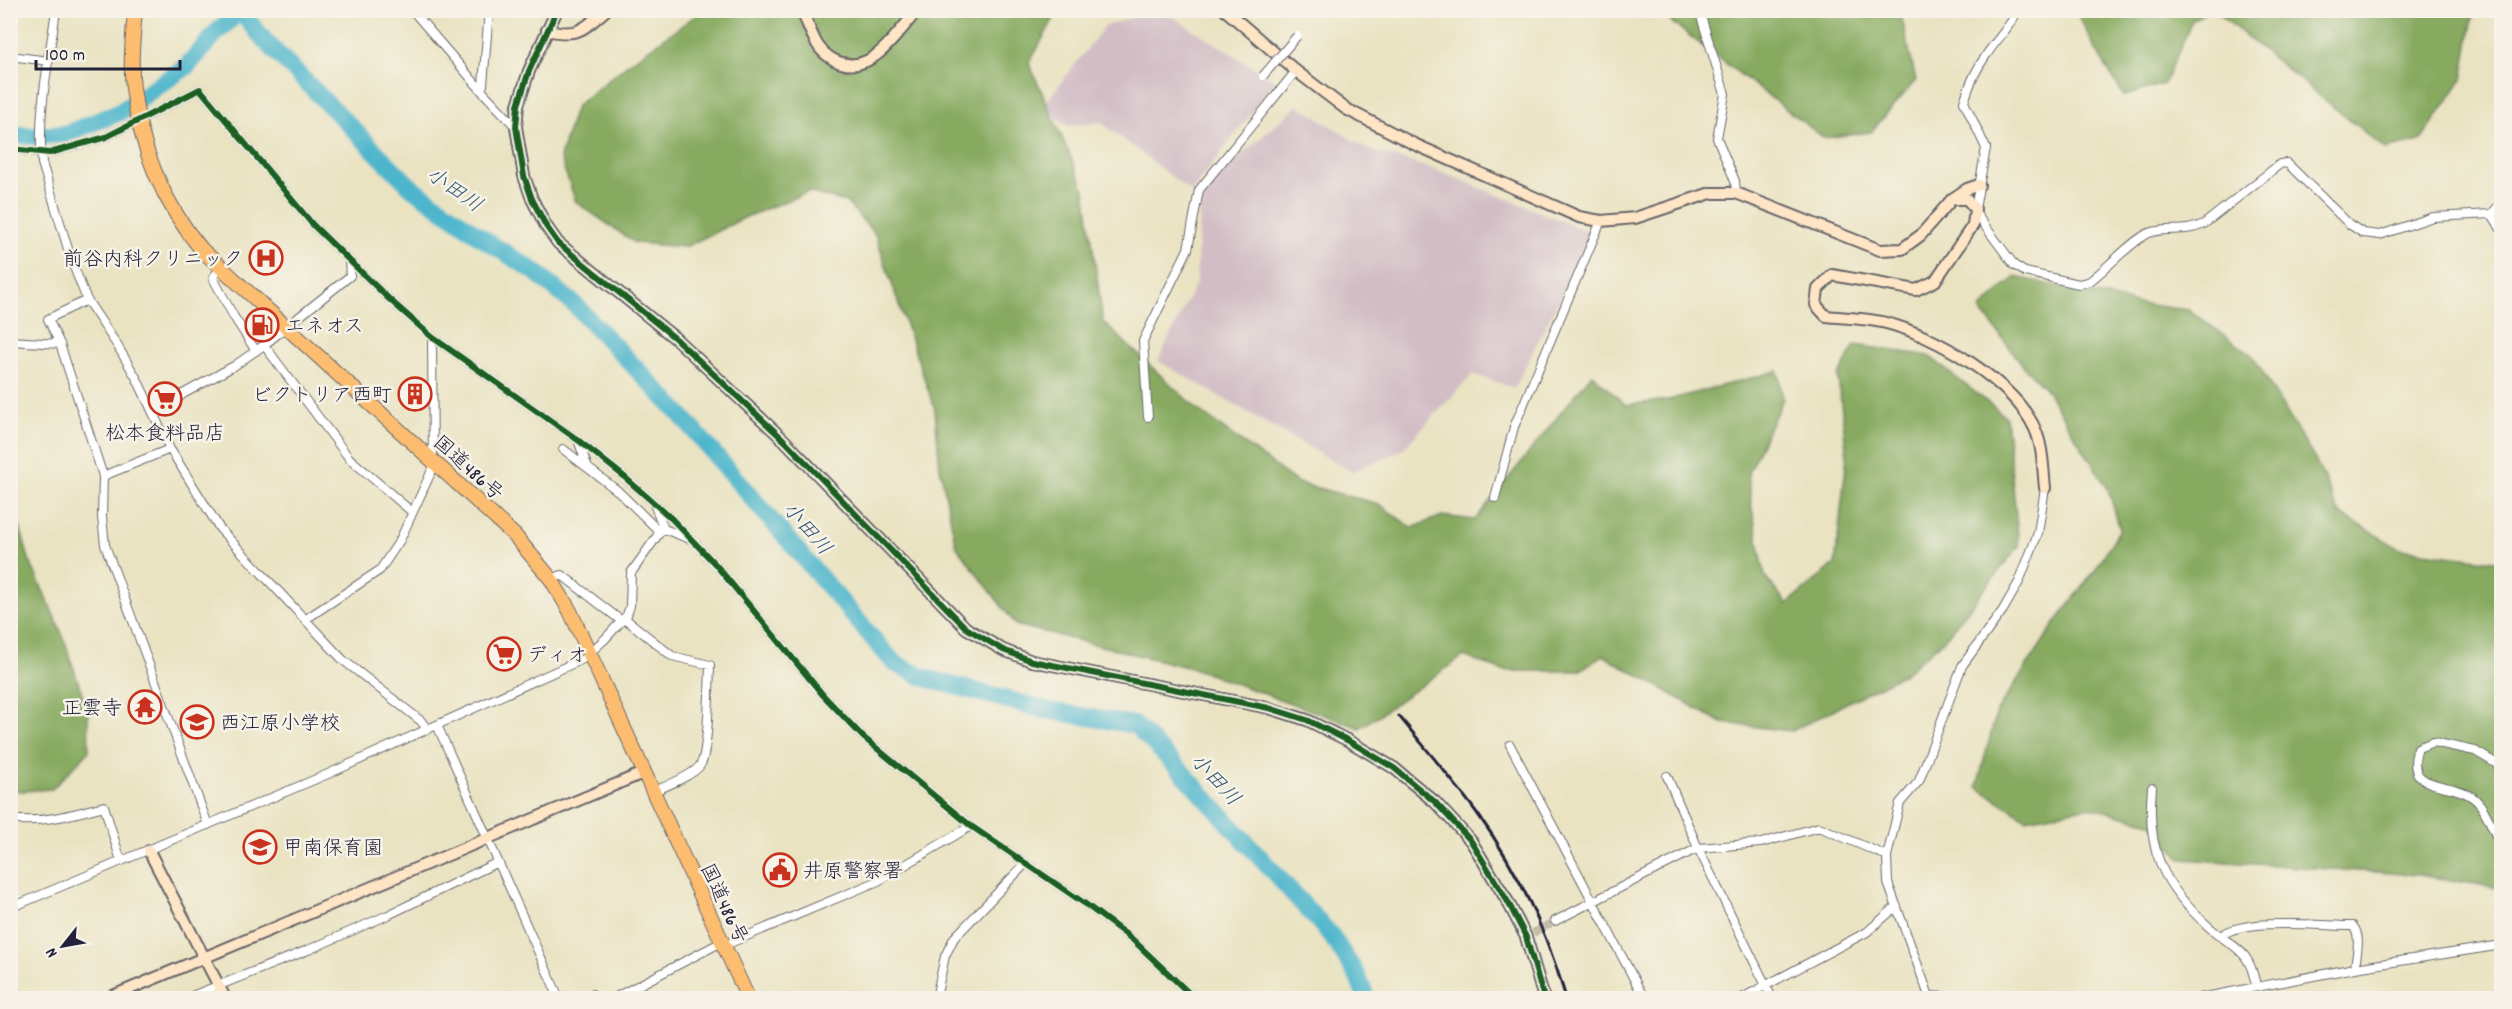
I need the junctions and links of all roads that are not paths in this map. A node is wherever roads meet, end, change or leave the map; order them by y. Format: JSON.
{"nodes":[{"id":1,"x":57,"y":10,"type":"edge"},
{"id":2,"x":135,"y":10,"type":"edge"},
{"id":3,"x":412,"y":10,"type":"edge"},
{"id":4,"x":489,"y":10,"type":"edge"},
{"id":5,"x":557,"y":10,"type":"edge"},
{"id":6,"x":606,"y":10,"type":"edge"},
{"id":7,"x":801,"y":10,"type":"edge"},
{"id":8,"x":918,"y":10,"type":"edge"},
{"id":9,"x":1225,"y":10,"type":"edge"},
{"id":10,"x":1699,"y":10,"type":"edge"},
{"id":11,"x":2018,"y":10,"type":"edge"},
{"id":12,"x":547,"y":30,"type":"junction"},
{"id":13,"x":1297,"y":36,"type":"dead end"},
{"id":14,"x":10,"y":56,"type":"edge"},
{"id":15,"x":50,"y":61,"type":"junction"},
{"id":16,"x":1296,"y":71,"type":"junction"},
{"id":17,"x":1263,"y":76,"type":"dead end"},
{"id":18,"x":481,"y":90,"type":"junction"},
{"id":19,"x":138,"y":120,"type":"junction"},
{"id":20,"x":516,"y":127,"type":"junction"},
{"id":21,"x":10,"y":149,"type":"edge"},
{"id":22,"x":41,"y":150,"type":"junction"},
{"id":23,"x":1979,"y":185,"type":"junction"},
{"id":24,"x":1736,"y":193,"type":"junction"},
{"id":25,"x":1952,"y":199,"type":"junction"},
{"id":26,"x":2502,"y":201,"type":"edge"},
{"id":27,"x":1975,"y":212,"type":"junction"},
{"id":28,"x":2492,"y":214,"type":"junction"},
{"id":29,"x":1601,"y":221,"type":"junction"},
{"id":30,"x":2502,"y":231,"type":"edge"},
{"id":31,"x":349,"y":261,"type":"junction"},
{"id":32,"x":220,"y":268,"type":"junction"},
{"id":33,"x":87,"y":300,"type":"junction"},
{"id":34,"x":286,"y":327,"type":"junction"},
{"id":35,"x":432,"y":337,"type":"junction"},
{"id":36,"x":10,"y":341,"type":"edge"},
{"id":37,"x":60,"y":344,"type":"junction"},
{"id":38,"x":264,"y":345,"type":"junction"},
{"id":39,"x":256,"y":351,"type":"junction"},
{"id":40,"x":155,"y":416,"type":"junction"},
{"id":41,"x":1148,"y":417,"type":"dead end"},
{"id":42,"x":578,"y":440,"type":"junction"},
{"id":43,"x":170,"y":449,"type":"junction"},
{"id":44,"x":563,"y":449,"type":"dead end"},
{"id":45,"x":433,"y":462,"type":"junction"},
{"id":46,"x":588,"y":469,"type":"junction"},
{"id":47,"x":103,"y":476,"type":"junction"},
{"id":48,"x":2045,"y":488,"type":"joint"},
{"id":49,"x":1495,"y":498,"type":"dead end"},
{"id":50,"x":654,"y":502,"type":"junction"},
{"id":51,"x":412,"y":512,"type":"junction"},
{"id":52,"x":662,"y":531,"type":"junction"},
{"id":53,"x":692,"y":540,"type":"junction"},
{"id":54,"x":551,"y":579,"type":"junction"},
{"id":55,"x":306,"y":619,"type":"junction"},
{"id":56,"x":624,"y":620,"type":"junction"},
{"id":57,"x":590,"y":652,"type":"junction"},
{"id":58,"x":437,"y":725,"type":"junction"},
{"id":59,"x":428,"y":729,"type":"junction"},
{"id":60,"x":1510,"y":745,"type":"dead end"},
{"id":61,"x":2502,"y":772,"type":"edge"},
{"id":62,"x":643,"y":773,"type":"junction"},
{"id":63,"x":1667,"y":776,"type":"dead end"},
{"id":64,"x":2152,"y":788,"type":"dead end"},
{"id":65,"x":652,"y":792,"type":"junction"},
{"id":66,"x":10,"y":819,"type":"edge"},
{"id":67,"x":208,"y":825,"type":"junction"},
{"id":68,"x":971,"y":826,"type":"junction"},
{"id":69,"x":487,"y":840,"type":"junction"},
{"id":70,"x":2502,"y":846,"type":"edge"},
{"id":71,"x":1698,"y":848,"type":"junction"},
{"id":72,"x":149,"y":851,"type":"junction"},
{"id":73,"x":1887,"y":855,"type":"junction"},
{"id":74,"x":121,"y":861,"type":"junction"},
{"id":75,"x":498,"y":862,"type":"junction"},
{"id":76,"x":1026,"y":864,"type":"junction"},
{"id":77,"x":1593,"y":900,"type":"junction"},
{"id":78,"x":1897,"y":906,"type":"junction"},
{"id":79,"x":10,"y":908,"type":"edge"},
{"id":80,"x":1555,"y":921,"type":"tunnel mouth"},
{"id":81,"x":2221,"y":936,"type":"junction"},
{"id":82,"x":723,"y":944,"type":"junction"},
{"id":83,"x":2502,"y":945,"type":"edge"},
{"id":84,"x":204,"y":958,"type":"junction"},
{"id":85,"x":2355,"y":968,"type":"junction"},
{"id":86,"x":219,"y":986,"type":"junction"},
{"id":87,"x":1767,"y":986,"type":"junction"},
{"id":88,"x":2256,"y":986,"type":"junction"},
{"id":89,"x":1926,"y":997,"type":"edge"},
{"id":90,"x":108,"y":999,"type":"edge"},
{"id":91,"x":187,"y":999,"type":"edge"},
{"id":92,"x":225,"y":999,"type":"edge"},
{"id":93,"x":559,"y":999,"type":"edge"},
{"id":94,"x":583,"y":999,"type":"edge"},
{"id":95,"x":595,"y":999,"type":"edge"},
{"id":96,"x":614,"y":999,"type":"edge"},
{"id":97,"x":748,"y":999,"type":"edge"},
{"id":98,"x":936,"y":999,"type":"edge"},
{"id":99,"x":1194,"y":999,"type":"edge"},
{"id":100,"x":1544,"y":999,"type":"edge"},
{"id":101,"x":1644,"y":999,"type":"edge"},
{"id":102,"x":1742,"y":999,"type":"edge"},
{"id":103,"x":1772,"y":999,"type":"edge"},
{"id":104,"x":1970,"y":999,"type":"edge"},
{"id":105,"x":2200,"y":999,"type":"edge"}],
"edges":[{"from":1,"to":15,"type":"street"},
{"from":2,"to":19,"type":"highway","name":"国道486号"},
{"from":3,"to":18,"type":"street"},
{"from":4,"to":18,"type":"street"},
{"from":5,"to":12,"type":"street"},
{"from":6,"to":12,"type":"street"},
{"from":7,"to":8,"type":"street"},
{"from":9,"to":16,"type":"street"},
{"from":10,"to":24,"type":"street"},
{"from":11,"to":23,"type":"street"},
{"from":12,"to":20,"type":"street"},
{"from":13,"to":17,"type":"street","bridge":true},
{"from":14,"to":15,"type":"street"},
{"from":15,"to":22,"type":"street"},
{"from":16,"to":29,"type":"street"},
{"from":16,"to":41,"type":"street"},
{"from":18,"to":20,"type":"street"},
{"from":19,"to":22,"type":"street"},
{"from":19,"to":31,"type":"street"},
{"from":19,"to":32,"type":"highway","name":"国道486号"},
{"from":20,"to":100,"type":"street"},
{"from":21,"to":22,"type":"street"},
{"from":22,"to":33,"type":"street"},
{"from":23,"to":25,"type":"street"},
{"from":23,"to":27,"type":"street"},
{"from":24,"to":25,"type":"street"},
{"from":24,"to":29,"type":"street"},
{"from":25,"to":27,"type":"street"},
{"from":26,"to":28,"type":"street"},
{"from":27,"to":28,"type":"street"},
{"from":27,"to":48,"type":"street"},
{"from":28,"to":30,"type":"street"},
{"from":29,"to":49,"type":"street"},
{"from":31,"to":34,"type":"street"},
{"from":31,"to":35,"type":"street"},
{"from":32,"to":34,"type":"highway","name":"国道486号"},
{"from":32,"to":39,"type":"street"},
{"from":33,"to":37,"type":"street"},
{"from":33,"to":40,"type":"street"},
{"from":34,"to":38,"type":"street"},
{"from":34,"to":45,"type":"highway","name":"国道486号"},
{"from":35,"to":42,"type":"street"},
{"from":35,"to":45,"type":"street"},
{"from":36,"to":37,"type":"street"},
{"from":37,"to":47,"type":"street"},
{"from":38,"to":39,"type":"street"},
{"from":38,"to":51,"type":"street"},
{"from":39,"to":40,"type":"street"},
{"from":40,"to":43,"type":"street"},
{"from":42,"to":46,"type":"street"},
{"from":42,"to":50,"type":"street"},
{"from":43,"to":47,"type":"street"},
{"from":43,"to":55,"type":"street"},
{"from":44,"to":46,"type":"street"},
{"from":45,"to":51,"type":"street"},
{"from":45,"to":54,"type":"highway","name":"国道486号"},
{"from":46,"to":52,"type":"street"},
{"from":47,"to":67,"type":"street"},
{"from":48,"to":73,"type":"street"},
{"from":50,"to":52,"type":"street"},
{"from":50,"to":53,"type":"street"},
{"from":51,"to":55,"type":"street"},
{"from":52,"to":53,"type":"street"},
{"from":52,"to":56,"type":"street"},
{"from":53,"to":68,"type":"street"},
{"from":54,"to":56,"type":"street"},
{"from":54,"to":57,"type":"highway","name":"国道486号"},
{"from":55,"to":59,"type":"street"},
{"from":56,"to":57,"type":"street"},
{"from":56,"to":65,"type":"street"},
{"from":57,"to":58,"type":"street"},
{"from":57,"to":62,"type":"highway","name":"国道486号"},
{"from":58,"to":59,"type":"street"},
{"from":58,"to":69,"type":"street"},
{"from":59,"to":67,"type":"street"},
{"from":60,"to":77,"type":"street"},
{"from":61,"to":70,"type":"street"},
{"from":62,"to":65,"type":"highway","name":"国道486号"},
{"from":62,"to":69,"type":"street"},
{"from":63,"to":71,"type":"street"},
{"from":64,"to":81,"type":"street"},
{"from":65,"to":82,"type":"highway","name":"国道486号"},
{"from":66,"to":74,"type":"street"},
{"from":67,"to":72,"type":"street"},
{"from":68,"to":76,"type":"street"},
{"from":68,"to":82,"type":"street"},
{"from":69,"to":75,"type":"street"},
{"from":69,"to":84,"type":"street"},
{"from":71,"to":73,"type":"street"},
{"from":71,"to":77,"type":"street"},
{"from":71,"to":87,"type":"street"},
{"from":72,"to":74,"type":"street"},
{"from":72,"to":84,"type":"street"},
{"from":73,"to":78,"type":"street"},
{"from":74,"to":79,"type":"street"},
{"from":75,"to":86,"type":"street"},
{"from":75,"to":93,"type":"street"},
{"from":76,"to":98,"type":"street"},
{"from":76,"to":99,"type":"street"},
{"from":77,"to":80,"type":"street"},
{"from":77,"to":101,"type":"street"},
{"from":78,"to":87,"type":"street"},
{"from":78,"to":89,"type":"street"},
{"from":81,"to":85,"type":"street"},
{"from":81,"to":88,"type":"street"},
{"from":82,"to":96,"type":"street"},
{"from":82,"to":97,"type":"highway","name":"国道486号"},
{"from":83,"to":85,"type":"street"},
{"from":84,"to":86,"type":"street"},
{"from":84,"to":90,"type":"street"},
{"from":85,"to":88,"type":"street"},
{"from":86,"to":91,"type":"street"},
{"from":86,"to":92,"type":"street"},
{"from":87,"to":102,"type":"street"},
{"from":87,"to":103,"type":"street"},
{"from":88,"to":105,"type":"street"},
{"from":89,"to":104,"type":"street"},
{"from":94,"to":95,"type":"street"}]}
